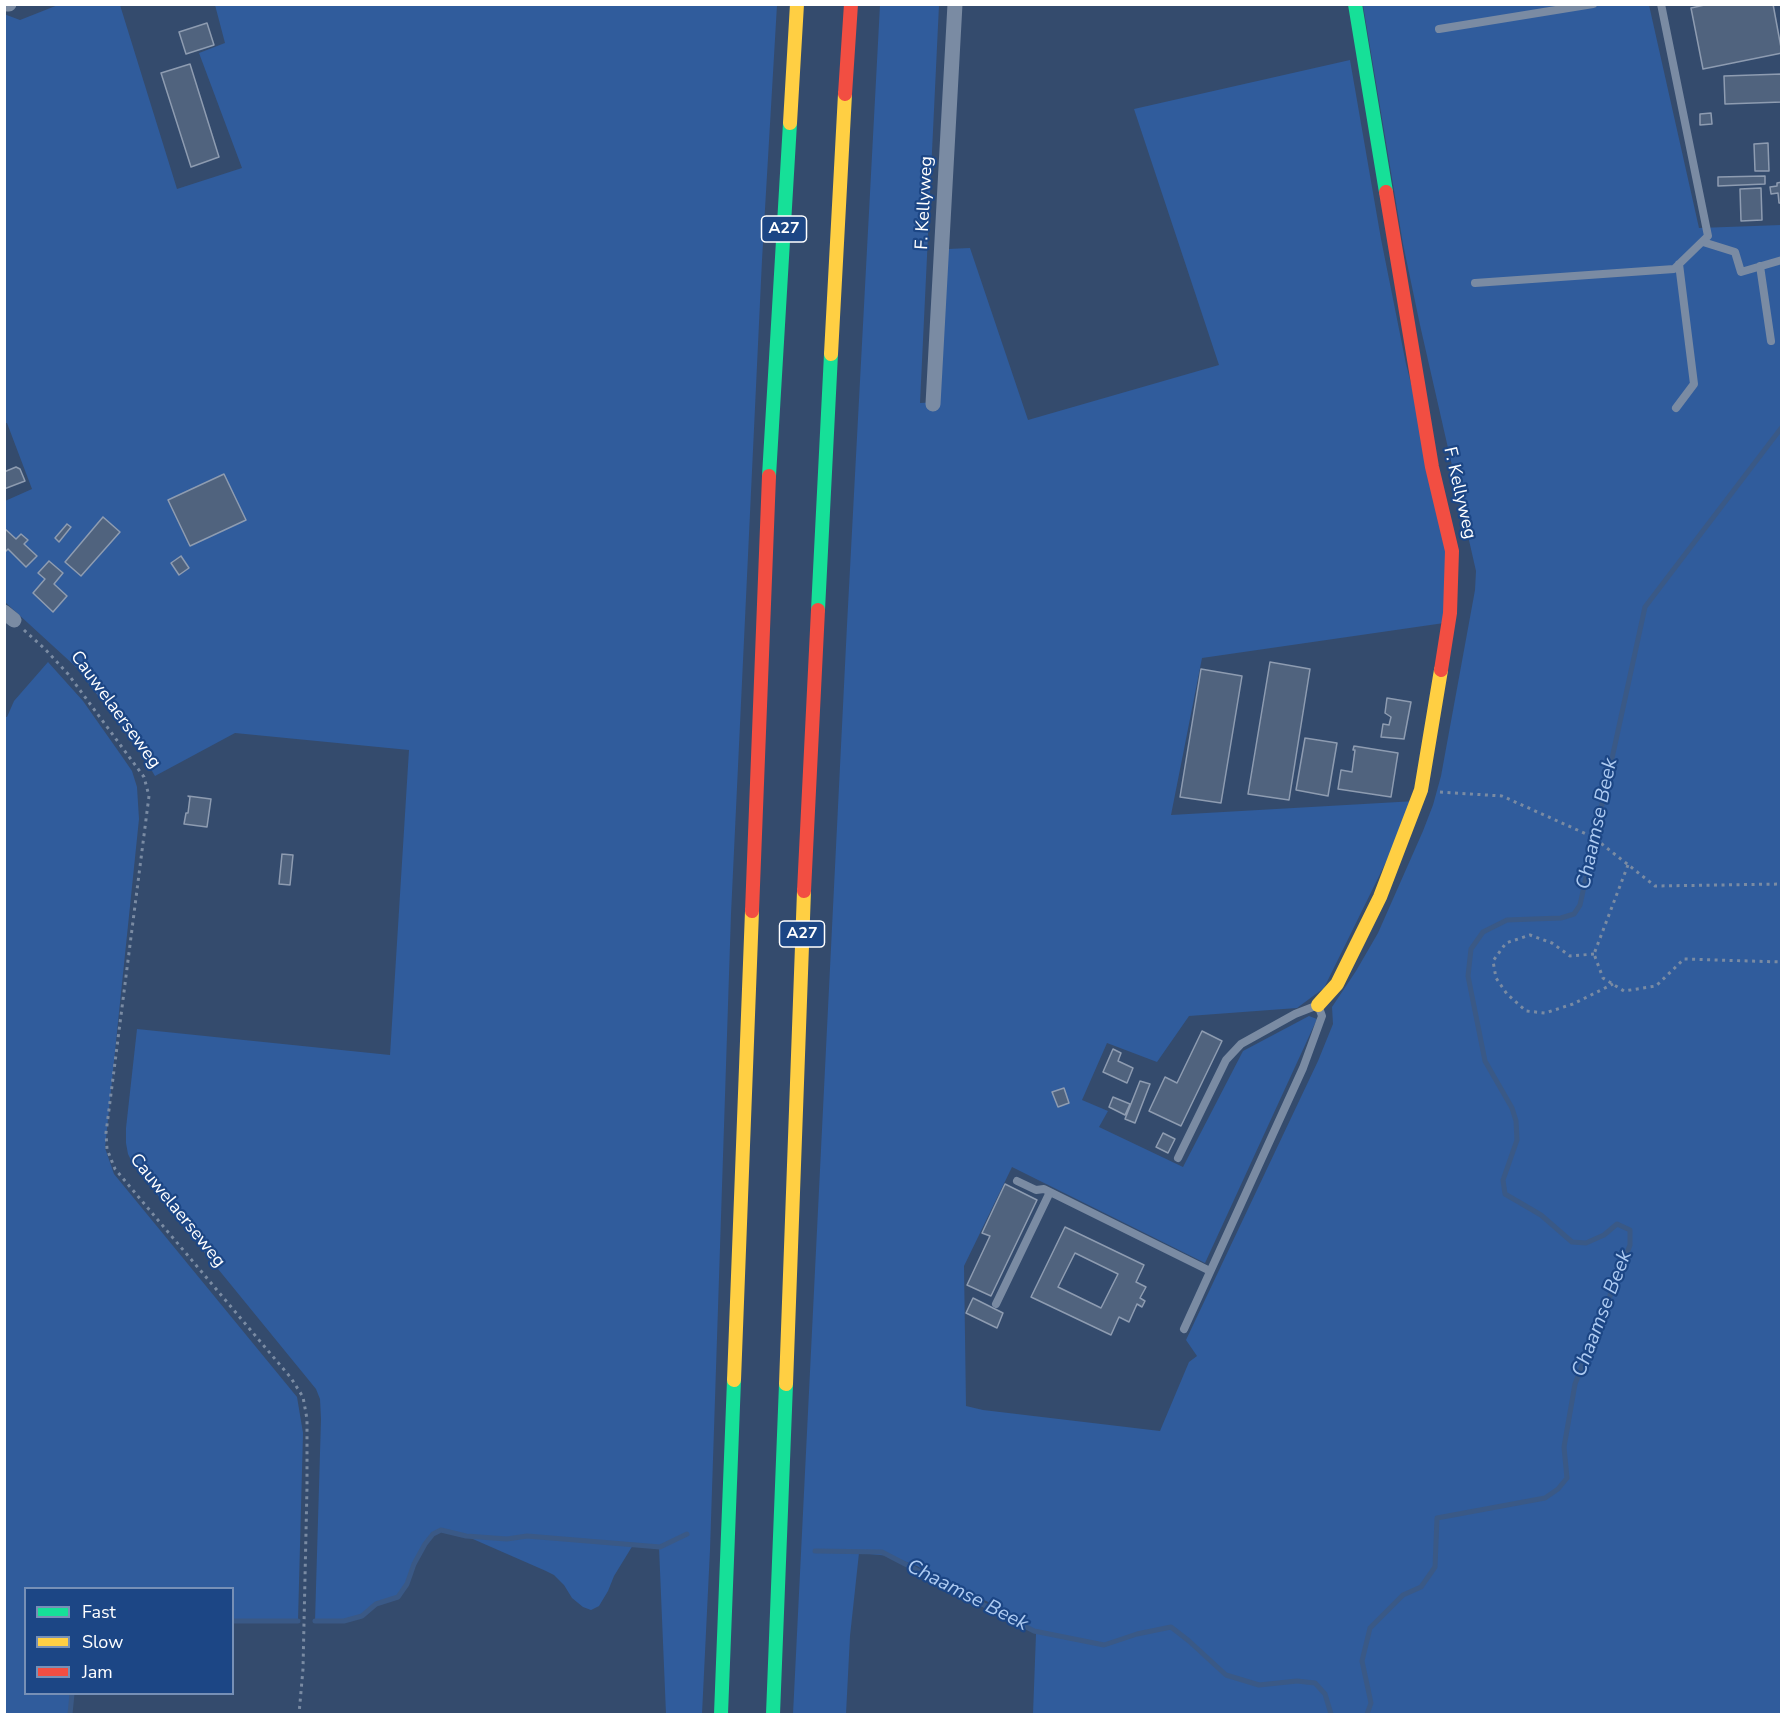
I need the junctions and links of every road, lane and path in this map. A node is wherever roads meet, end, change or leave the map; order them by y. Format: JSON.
{"nodes":[{"id":1,"x":797,"y":4,"type":"edge"},
{"id":2,"x":851,"y":4,"type":"edge"},
{"id":3,"x":956,"y":4,"type":"edge"},
{"id":4,"x":1355,"y":4,"type":"edge"},
{"id":5,"x":1593,"y":4,"type":"edge"},
{"id":6,"x":1661,"y":4,"type":"edge"},
{"id":7,"x":1439,"y":29,"type":"dead end"},
{"id":8,"x":1703,"y":242,"type":"junction"},
{"id":9,"x":1782,"y":260,"type":"edge"},
{"id":10,"x":1679,"y":264,"type":"junction"},
{"id":11,"x":1760,"y":266,"type":"junction"},
{"id":12,"x":1475,"y":283,"type":"dead end"},
{"id":13,"x":1772,"y":341,"type":"dead end"},
{"id":14,"x":933,"y":404,"type":"dead end"},
{"id":15,"x":1676,"y":408,"type":"dead end"},
{"id":16,"x":9,"y":616,"type":"edge"},
{"id":17,"x":1421,"y":790,"type":"junction"},
{"id":18,"x":1628,"y":865,"type":"junction"},
{"id":19,"x":1782,"y":884,"type":"edge"},
{"id":20,"x":1594,"y":954,"type":"junction"},
{"id":21,"x":1782,"y":962,"type":"edge"},
{"id":22,"x":1613,"y":984,"type":"junction"},
{"id":23,"x":1318,"y":1005,"type":"junction"},
{"id":24,"x":1178,"y":1158,"type":"dead end"},
{"id":25,"x":1017,"y":1181,"type":"dead end"},
{"id":26,"x":1050,"y":1192,"type":"junction"},
{"id":27,"x":1210,"y":1271,"type":"junction"},
{"id":28,"x":996,"y":1304,"type":"dead end"},
{"id":29,"x":1184,"y":1329,"type":"dead end"},
{"id":30,"x":299,"y":1714,"type":"edge"},
{"id":31,"x":720,"y":1714,"type":"edge"},
{"id":32,"x":773,"y":1714,"type":"edge"}],
"edges":[{"from":1,"to":31,"type":"main road","number":"A27"},
{"from":2,"to":32,"type":"main road","number":"A27"},
{"from":3,"to":14,"type":"street","name":"F. Kellyweg"},
{"from":4,"to":17,"type":"main road","name":"F. Kellyweg"},
{"from":5,"to":7,"type":"lane"},
{"from":6,"to":8,"type":"lane"},
{"from":8,"to":10,"type":"lane"},
{"from":8,"to":11,"type":"lane"},
{"from":9,"to":11,"type":"lane"},
{"from":10,"to":12,"type":"lane"},
{"from":10,"to":15,"type":"lane"},
{"from":11,"to":13,"type":"lane"},
{"from":16,"to":30,"type":"path","name":"Cauwelaerseweg"},
{"from":17,"to":18,"type":"path"},
{"from":17,"to":23,"type":"main road","name":"F. Kellyweg"},
{"from":18,"to":19,"type":"path"},
{"from":18,"to":20,"type":"path"},
{"from":20,"to":22,"type":"path"},
{"from":20,"to":22,"type":"path"},
{"from":21,"to":22,"type":"path"},
{"from":23,"to":24,"type":"lane"},
{"from":23,"to":27,"type":"lane"},
{"from":25,"to":26,"type":"lane"},
{"from":26,"to":27,"type":"lane"},
{"from":26,"to":28,"type":"lane"},
{"from":27,"to":29,"type":"lane"}]}
